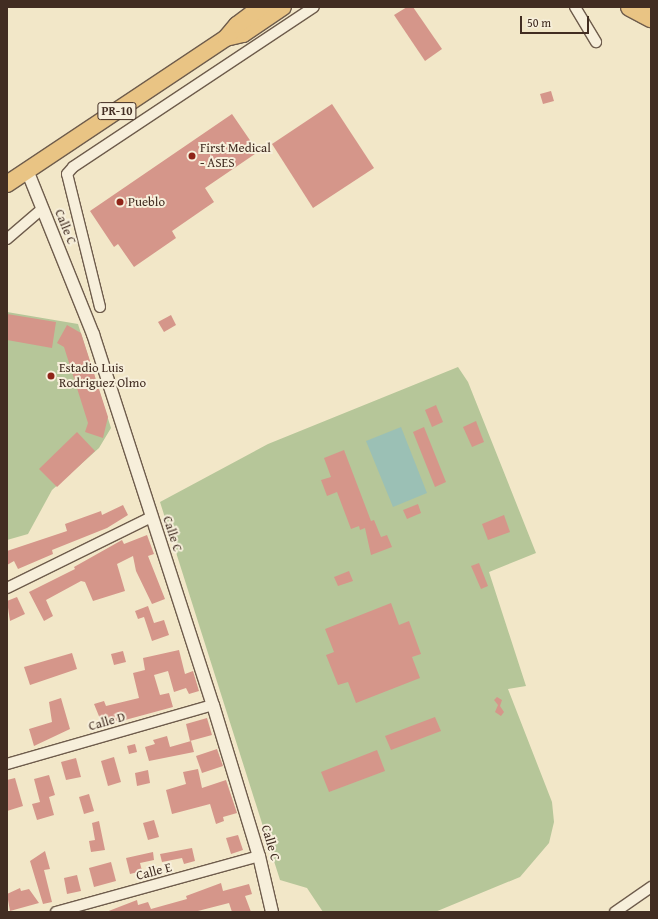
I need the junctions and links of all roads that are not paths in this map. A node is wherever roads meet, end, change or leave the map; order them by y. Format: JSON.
{"nodes":[{"id":1,"x":261,"y":7,"type":"edge"},
{"id":2,"x":283,"y":7,"type":"edge"},
{"id":3,"x":314,"y":7,"type":"edge"},
{"id":4,"x":575,"y":7,"type":"edge"},
{"id":5,"x":630,"y":7,"type":"edge"},
{"id":6,"x":651,"y":18,"type":"edge"},
{"id":7,"x":226,"y":38,"type":"junction"},
{"id":8,"x":596,"y":42,"type":"dead end"},
{"id":9,"x":27,"y":170,"type":"junction"},
{"id":10,"x":7,"y":184,"type":"edge"},
{"id":11,"x":42,"y":209,"type":"junction"},
{"id":12,"x":7,"y":239,"type":"edge"},
{"id":13,"x":100,"y":306,"type":"dead end"},
{"id":14,"x":151,"y":517,"type":"junction"},
{"id":15,"x":7,"y":588,"type":"edge"},
{"id":16,"x":213,"y":705,"type":"junction"},
{"id":17,"x":7,"y":764,"type":"edge"},
{"id":18,"x":259,"y":856,"type":"junction"},
{"id":19,"x":651,"y":887,"type":"edge"},
{"id":20,"x":56,"y":912,"type":"edge"},
{"id":21,"x":272,"y":912,"type":"edge"},
{"id":22,"x":615,"y":912,"type":"edge"}],
"edges":[{"from":1,"to":7,"type":"main road","number":"PR-10"},
{"from":2,"to":7,"type":"main road","number":"PR-10"},
{"from":3,"to":13,"type":"street"},
{"from":4,"to":8,"type":"street"},
{"from":5,"to":6,"type":"highway"},
{"from":7,"to":9,"type":"main road","number":"PR-10"},
{"from":9,"to":10,"type":"main road","number":"PR-10"},
{"from":9,"to":11,"type":"street","name":"Calle C"},
{"from":11,"to":12,"type":"street"},
{"from":11,"to":14,"type":"street","name":"Calle C"},
{"from":14,"to":15,"type":"street"},
{"from":14,"to":16,"type":"street","name":"Calle C"},
{"from":16,"to":17,"type":"street","name":"Calle D"},
{"from":16,"to":18,"type":"street","name":"Calle C"},
{"from":18,"to":20,"type":"street","name":"Calle E"},
{"from":18,"to":21,"type":"street","name":"Calle C"},
{"from":19,"to":22,"type":"street"}]}
